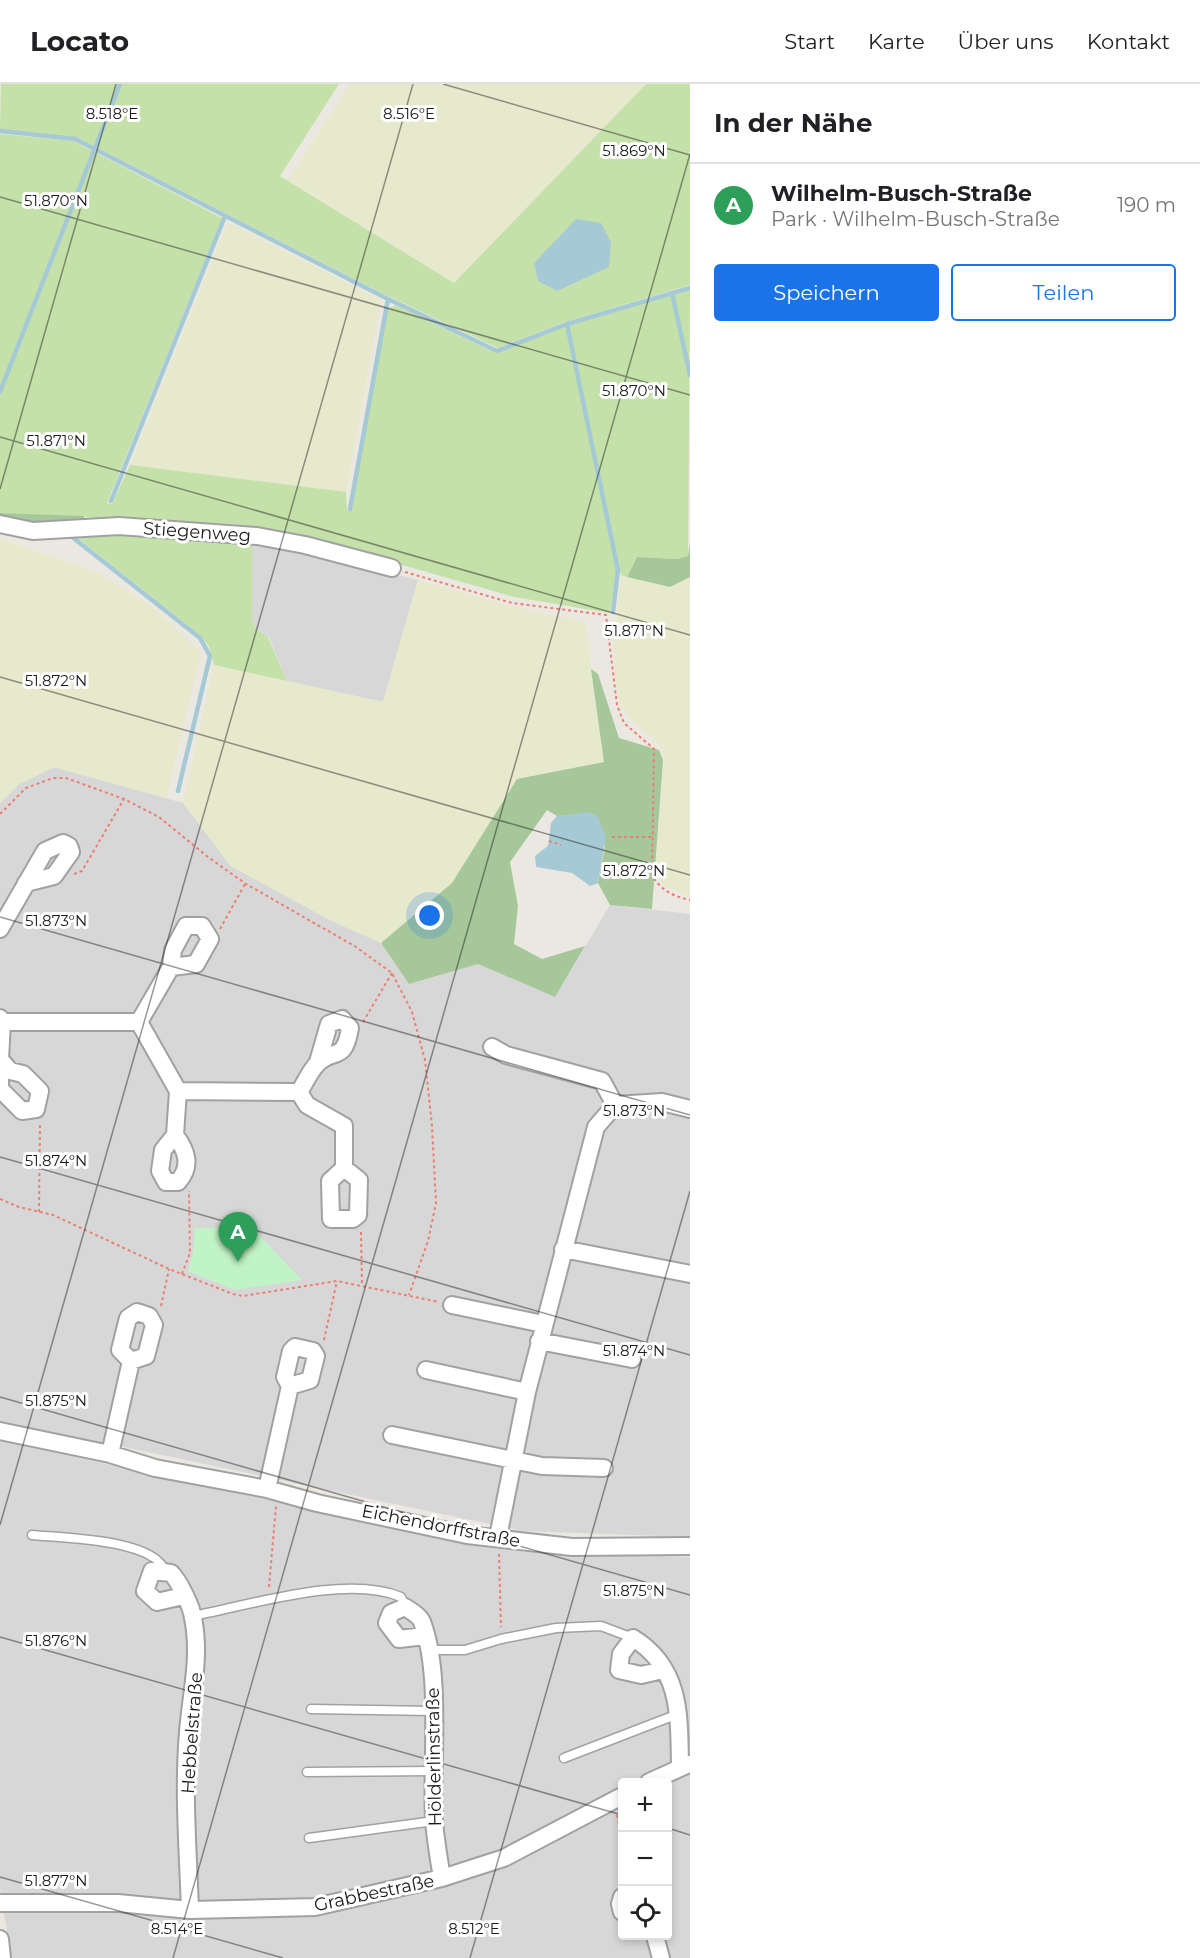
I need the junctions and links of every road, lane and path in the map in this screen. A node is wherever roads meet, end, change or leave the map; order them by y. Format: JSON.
{"nodes":[{"id":1,"x":0,"y":524,"type":"edge"},
{"id":2,"x":392,"y":568,"type":"joint"},
{"id":3,"x":124,"y":799,"type":"junction"},
{"id":4,"x":0,"y":814,"type":"edge"},
{"id":5,"x":612,"y":837,"type":"dead end"},
{"id":6,"x":654,"y":837,"type":"junction"},
{"id":7,"x":549,"y":841,"type":"dead end"},
{"id":8,"x":561,"y":845,"type":"dead end"},
{"id":9,"x":54,"y":876,"type":"junction"},
{"id":10,"x":26,"y":884,"type":"junction"},
{"id":11,"x":246,"y":884,"type":"junction"},
{"id":12,"x":690,"y":900,"type":"edge"},
{"id":13,"x":0,"y":929,"type":"edge"},
{"id":14,"x":210,"y":939,"type":"junction"},
{"id":15,"x":171,"y":967,"type":"junction"},
{"id":16,"x":392,"y":973,"type":"junction"},
{"id":17,"x":1,"y":1020,"type":"edge"},
{"id":18,"x":139,"y":1022,"type":"junction"},
{"id":19,"x":350,"y":1028,"type":"joint"},
{"id":20,"x":492,"y":1047,"type":"dead end"},
{"id":21,"x":0,"y":1059,"type":"edge"},
{"id":22,"x":178,"y":1091,"type":"junction"},
{"id":23,"x":299,"y":1092,"type":"junction"},
{"id":24,"x":615,"y":1105,"type":"junction"},
{"id":25,"x":36,"y":1109,"type":"junction"},
{"id":26,"x":690,"y":1109,"type":"edge"},
{"id":27,"x":175,"y":1135,"type":"junction"},
{"id":28,"x":344,"y":1168,"type":"junction"},
{"id":29,"x":185,"y":1174,"type":"junction"},
{"id":30,"x":0,"y":1199,"type":"edge"},
{"id":31,"x":39,"y":1212,"type":"junction"},
{"id":32,"x":358,"y":1215,"type":"junction"},
{"id":33,"x":563,"y":1249,"type":"junction"},
{"id":34,"x":169,"y":1269,"type":"junction"},
{"id":35,"x":182,"y":1274,"type":"junction"},
{"id":36,"x":690,"y":1275,"type":"edge"},
{"id":37,"x":337,"y":1281,"type":"junction"},
{"id":38,"x":362,"y":1285,"type":"junction"},
{"id":39,"x":409,"y":1295,"type":"junction"},
{"id":40,"x":452,"y":1305,"type":"joint"},
{"id":41,"x":151,"y":1320,"type":"junction"},
{"id":42,"x":543,"y":1324,"type":"junction"},
{"id":43,"x":539,"y":1341,"type":"junction"},
{"id":44,"x":316,"y":1356,"type":"junction"},
{"id":45,"x":632,"y":1359,"type":"dead end"},
{"id":46,"x":131,"y":1361,"type":"junction"},
{"id":47,"x":426,"y":1370,"type":"dead end"},
{"id":48,"x":290,"y":1386,"type":"junction"},
{"id":49,"x":527,"y":1392,"type":"junction"},
{"id":50,"x":0,"y":1431,"type":"edge"},
{"id":51,"x":392,"y":1435,"type":"dead end"},
{"id":52,"x":110,"y":1454,"type":"junction"},
{"id":53,"x":512,"y":1461,"type":"junction"},
{"id":54,"x":604,"y":1468,"type":"dead end"},
{"id":55,"x":272,"y":1490,"type":"junction"},
{"id":56,"x":32,"y":1535,"type":"dead end"},
{"id":57,"x":498,"y":1537,"type":"junction"},
{"id":58,"x":690,"y":1546,"type":"edge"},
{"id":59,"x":165,"y":1571,"type":"junction"},
{"id":60,"x":183,"y":1596,"type":"junction"},
{"id":61,"x":268,"y":1602,"type":"junction"},
{"id":62,"x":405,"y":1607,"type":"junction"},
{"id":63,"x":193,"y":1616,"type":"junction"},
{"id":64,"x":501,"y":1638,"type":"junction"},
{"id":65,"x":633,"y":1638,"type":"junction"},
{"id":66,"x":427,"y":1643,"type":"junction"},
{"id":67,"x":663,"y":1670,"type":"junction"},
{"id":68,"x":311,"y":1709,"type":"dead end"},
{"id":69,"x":433,"y":1711,"type":"junction"},
{"id":70,"x":678,"y":1714,"type":"junction"},
{"id":71,"x":564,"y":1758,"type":"dead end"},
{"id":72,"x":685,"y":1765,"type":"edge"},
{"id":73,"x":434,"y":1771,"type":"junction"},
{"id":74,"x":308,"y":1773,"type":"dead end"},
{"id":75,"x":657,"y":1778,"type":"edge"},
{"id":76,"x":618,"y":1798,"type":"edge"},
{"id":77,"x":434,"y":1821,"type":"junction"},
{"id":78,"x":309,"y":1838,"type":"dead end"},
{"id":79,"x":442,"y":1878,"type":"junction"},
{"id":80,"x":0,"y":1903,"type":"edge"},
{"id":81,"x":190,"y":1910,"type":"junction"},
{"id":82,"x":0,"y":1939,"type":"edge"},
{"id":83,"x":656,"y":1940,"type":"edge"},
{"id":84,"x":3,"y":1958,"type":"edge"},
{"id":85,"x":661,"y":1958,"type":"edge"}],
"edges":[{"from":1,"to":2,"type":"street","name":"Stiegenweg"},
{"from":2,"to":6,"type":"path"},
{"from":3,"to":4,"type":"path"},
{"from":3,"to":9,"type":"path"},
{"from":3,"to":11,"type":"path"},
{"from":5,"to":6,"type":"path"},
{"from":6,"to":12,"type":"path"},
{"from":7,"to":8,"type":"path"},
{"from":9,"to":10,"type":"street"},
{"from":9,"to":10,"type":"street"},
{"from":10,"to":13,"type":"street"},
{"from":11,"to":14,"type":"path"},
{"from":11,"to":16,"type":"path"},
{"from":14,"to":15,"type":"street"},
{"from":14,"to":15,"type":"street"},
{"from":15,"to":18,"type":"street"},
{"from":16,"to":19,"type":"path"},
{"from":16,"to":39,"type":"path"},
{"from":17,"to":18,"type":"street"},
{"from":17,"to":21,"type":"street"},
{"from":18,"to":22,"type":"street"},
{"from":19,"to":23,"type":"street"},
{"from":20,"to":24,"type":"street"},
{"from":21,"to":25,"type":"street"},
{"from":21,"to":25,"type":"street"},
{"from":22,"to":23,"type":"street"},
{"from":22,"to":27,"type":"street"},
{"from":23,"to":28,"type":"street"},
{"from":24,"to":26,"type":"street"},
{"from":24,"to":33,"type":"street"},
{"from":25,"to":31,"type":"path"},
{"from":27,"to":29,"type":"street"},
{"from":27,"to":29,"type":"street"},
{"from":28,"to":32,"type":"street"},
{"from":28,"to":32,"type":"street"},
{"from":29,"to":35,"type":"path"},
{"from":30,"to":31,"type":"path"},
{"from":31,"to":34,"type":"path"},
{"from":32,"to":38,"type":"path"},
{"from":33,"to":36,"type":"street"},
{"from":33,"to":42,"type":"street"},
{"from":34,"to":35,"type":"path"},
{"from":34,"to":41,"type":"path"},
{"from":35,"to":37,"type":"path"},
{"from":37,"to":38,"type":"path"},
{"from":37,"to":44,"type":"path"},
{"from":38,"to":39,"type":"path"},
{"from":39,"to":40,"type":"path"},
{"from":40,"to":42,"type":"street"},
{"from":41,"to":46,"type":"street"},
{"from":41,"to":46,"type":"street"},
{"from":42,"to":43,"type":"street"},
{"from":43,"to":45,"type":"street"},
{"from":43,"to":49,"type":"street"},
{"from":44,"to":48,"type":"street"},
{"from":44,"to":48,"type":"street"},
{"from":46,"to":52,"type":"street"},
{"from":47,"to":49,"type":"street"},
{"from":48,"to":55,"type":"street"},
{"from":49,"to":53,"type":"street"},
{"from":50,"to":52,"type":"street","name":"Eichendorffstraße"},
{"from":51,"to":53,"type":"street"},
{"from":52,"to":55,"type":"street","name":"Eichendorffstraße"},
{"from":53,"to":54,"type":"street"},
{"from":53,"to":57,"type":"street"},
{"from":55,"to":57,"type":"street","name":"Eichendorffstraße"},
{"from":55,"to":61,"type":"path"},
{"from":56,"to":59,"type":"lane"},
{"from":57,"to":58,"type":"street","name":"Eichendorffstraße"},
{"from":57,"to":64,"type":"path"},
{"from":59,"to":60,"type":"street","name":"Hebbelstraße"},
{"from":59,"to":60,"type":"street"},
{"from":60,"to":63,"type":"street","name":"Hebbelstraße"},
{"from":61,"to":62,"type":"lane","name":"Hölderlinstraße"},
{"from":61,"to":63,"type":"lane","name":"Hölderlinstraße"},
{"from":62,"to":66,"type":"street","name":"Hölderlinstraße"},
{"from":62,"to":66,"type":"street"},
{"from":63,"to":81,"type":"street","name":"Hebbelstraße"},
{"from":64,"to":65,"type":"lane"},
{"from":64,"to":66,"type":"lane"},
{"from":65,"to":67,"type":"street"},
{"from":65,"to":67,"type":"street"},
{"from":66,"to":69,"type":"street","name":"Hölderlinstraße"},
{"from":67,"to":70,"type":"street"},
{"from":68,"to":69,"type":"lane"},
{"from":69,"to":73,"type":"street","name":"Hölderlinstraße"},
{"from":70,"to":71,"type":"lane"},
{"from":70,"to":72,"type":"street"},
{"from":72,"to":75,"type":"street"},
{"from":73,"to":74,"type":"lane"},
{"from":73,"to":77,"type":"street","name":"Hölderlinstraße"},
{"from":76,"to":79,"type":"street","name":"Grabbestraße"},
{"from":77,"to":78,"type":"lane"},
{"from":77,"to":79,"type":"street","name":"Hölderlinstraße"},
{"from":79,"to":81,"type":"street","name":"Grabbestraße"},
{"from":80,"to":81,"type":"street","name":"Grabbestraße"},
{"from":82,"to":84,"type":"street"},
{"from":83,"to":85,"type":"street"}]}
